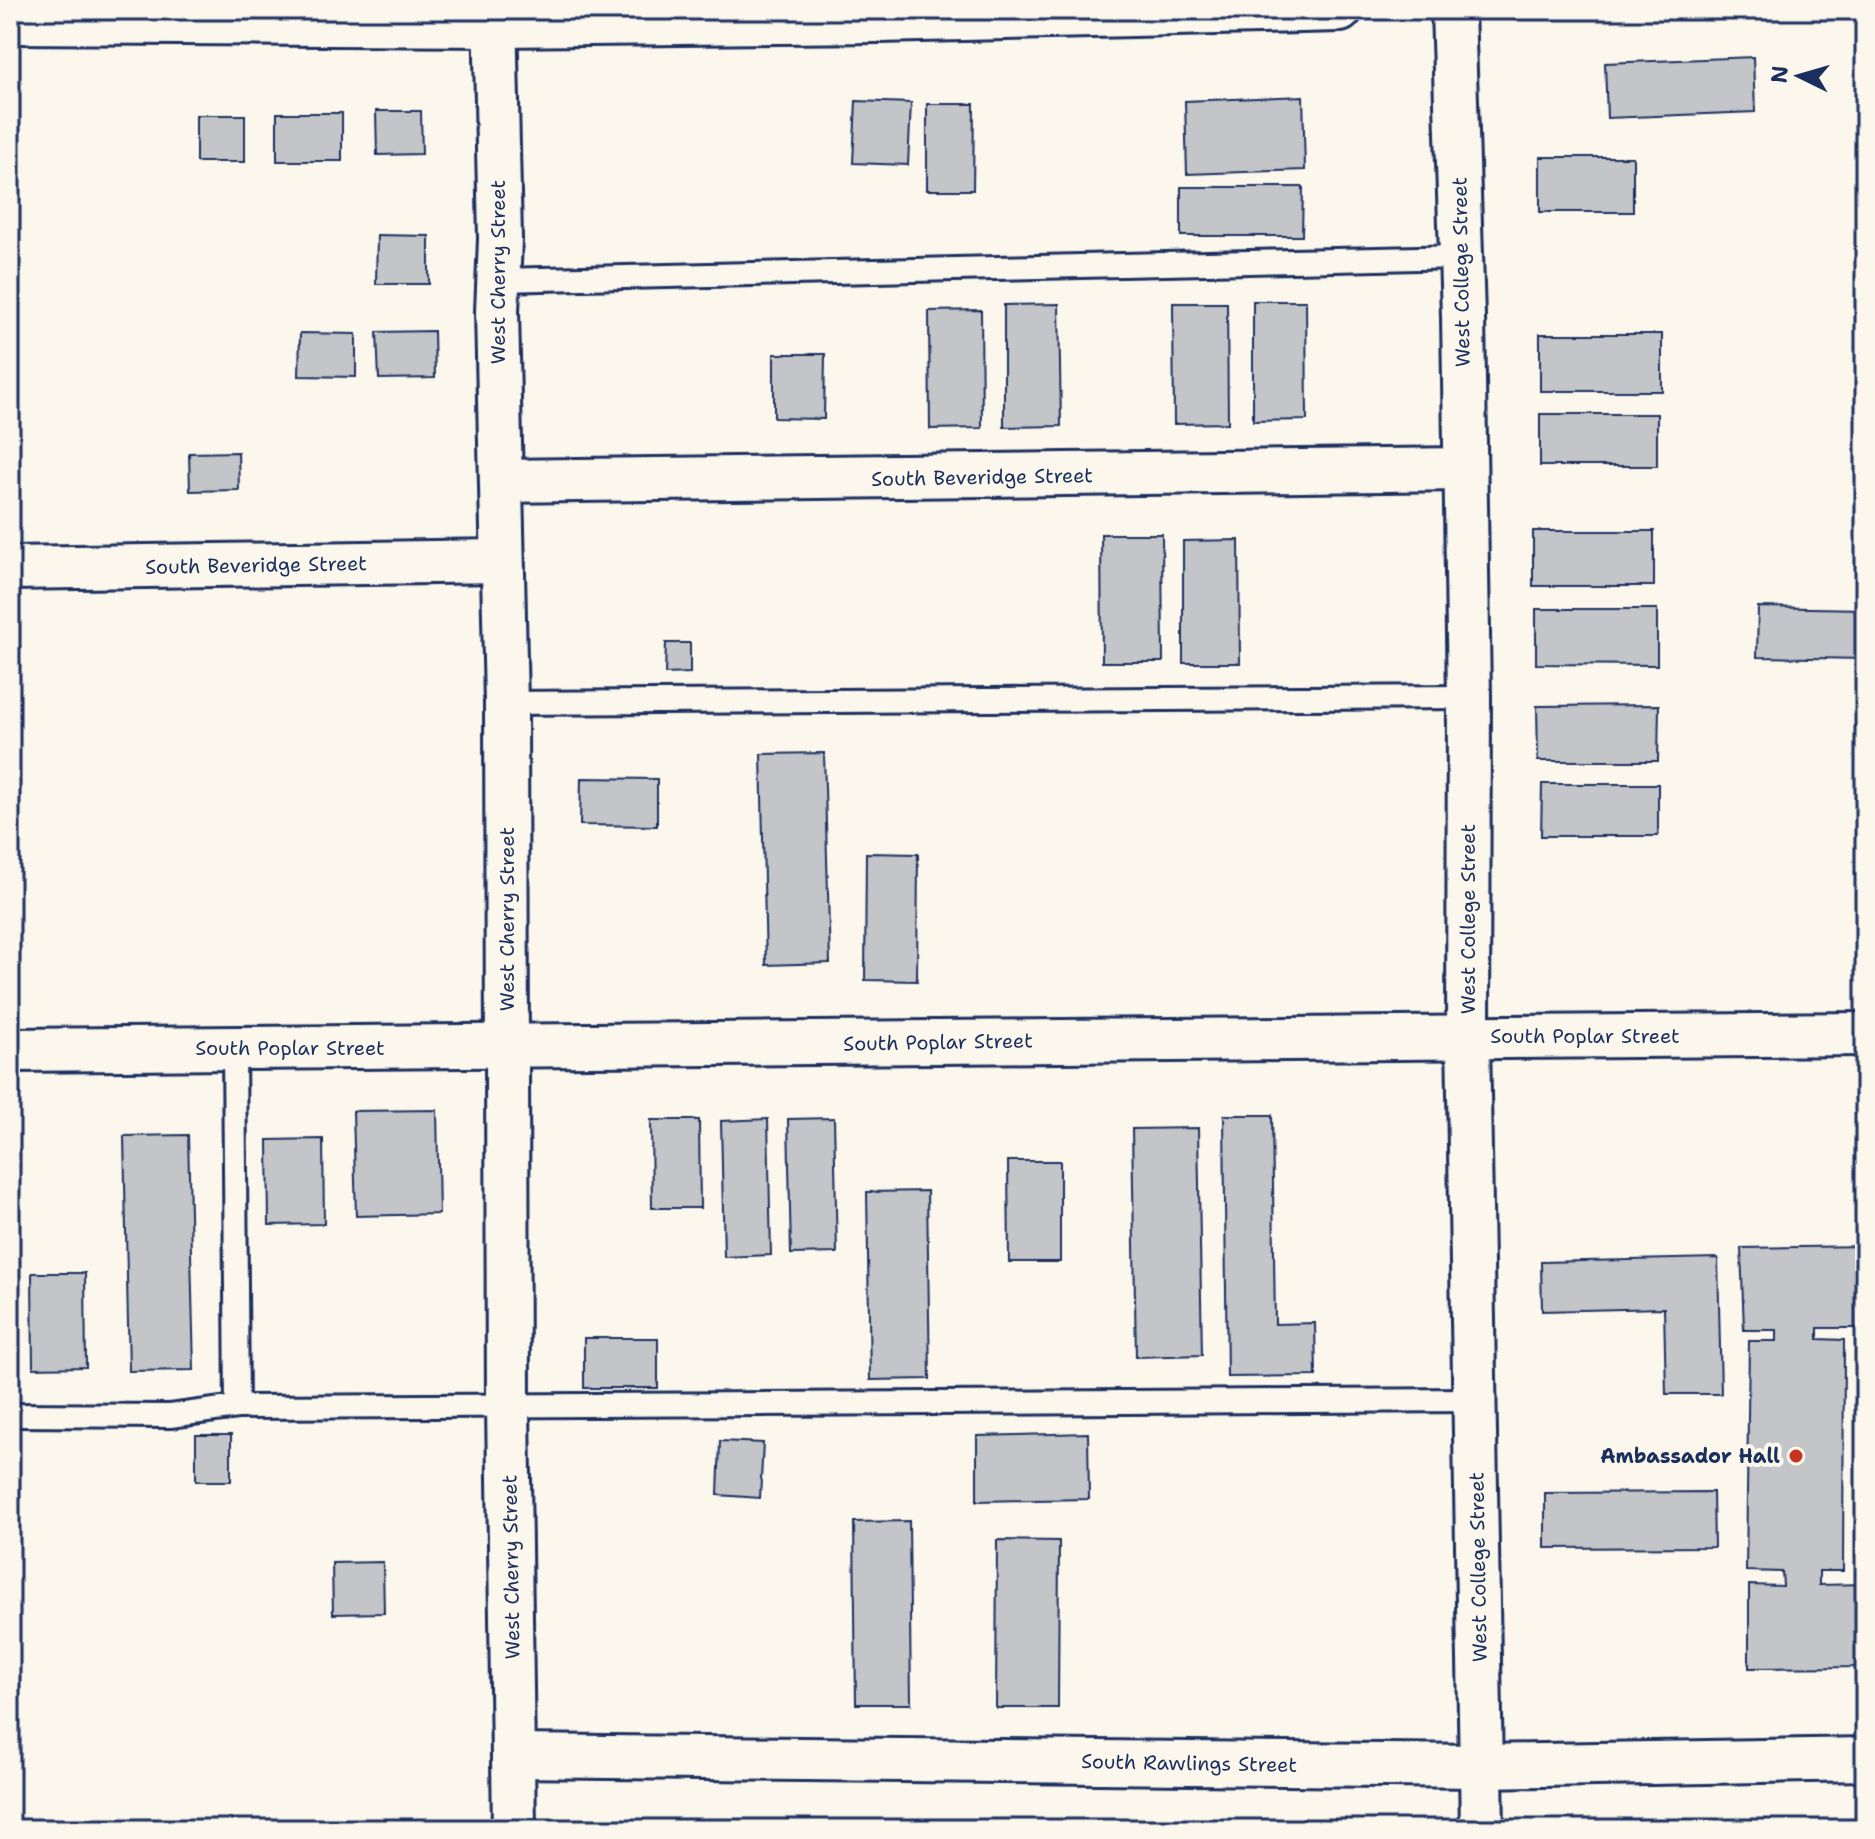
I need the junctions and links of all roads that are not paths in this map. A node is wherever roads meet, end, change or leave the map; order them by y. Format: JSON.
{"nodes":[{"id":1,"x":1340,"y":10,"type":"edge"},
{"id":2,"x":1453,"y":10,"type":"edge"},
{"id":3,"x":495,"y":18,"type":"edge"},
{"id":4,"x":10,"y":22,"type":"edge"},
{"id":5,"x":1461,"y":257,"type":"junction"},
{"id":6,"x":498,"y":280,"type":"junction"},
{"id":7,"x":1464,"y":469,"type":"junction"},
{"id":8,"x":501,"y":481,"type":"junction"},
{"id":9,"x":502,"y":561,"type":"junction"},
{"id":10,"x":10,"y":568,"type":"edge"},
{"id":11,"x":1469,"y":697,"type":"junction"},
{"id":12,"x":506,"y":703,"type":"junction"},
{"id":13,"x":1865,"y":1034,"type":"edge"},
{"id":14,"x":1468,"y":1037,"type":"junction"},
{"id":15,"x":508,"y":1046,"type":"junction"},
{"id":16,"x":234,"y":1048,"type":"junction"},
{"id":17,"x":10,"y":1050,"type":"edge"},
{"id":18,"x":1475,"y":1400,"type":"junction"},
{"id":19,"x":237,"y":1407,"type":"junction"},
{"id":20,"x":508,"y":1407,"type":"junction"},
{"id":21,"x":10,"y":1415,"type":"edge"},
{"id":22,"x":514,"y":1756,"type":"junction"},
{"id":23,"x":1865,"y":1759,"type":"edge"},
{"id":24,"x":1482,"y":1766,"type":"junction"},
{"id":25,"x":514,"y":1829,"type":"edge"},
{"id":26,"x":1482,"y":1829,"type":"edge"}],
"edges":[{"from":1,"to":3,"type":"street"},
{"from":2,"to":5,"type":"street","name":"West College Street"},
{"from":3,"to":4,"type":"street"},
{"from":3,"to":6,"type":"street","name":"West Cherry Street"},
{"from":5,"to":6,"type":"lane"},
{"from":5,"to":7,"type":"street","name":"West College Street"},
{"from":6,"to":8,"type":"street","name":"West Cherry Street"},
{"from":7,"to":8,"type":"street","name":"South Beveridge Street"},
{"from":7,"to":11,"type":"street","name":"West College Street"},
{"from":8,"to":9,"type":"street","name":"West Cherry Street"},
{"from":9,"to":10,"type":"street","name":"South Beveridge Street"},
{"from":9,"to":12,"type":"street","name":"West Cherry Street"},
{"from":11,"to":12,"type":"lane"},
{"from":11,"to":14,"type":"street","name":"West College Street"},
{"from":12,"to":15,"type":"street","name":"West Cherry Street"},
{"from":13,"to":14,"type":"street","name":"South Poplar Street"},
{"from":14,"to":15,"type":"street","name":"South Poplar Street"},
{"from":14,"to":18,"type":"street","name":"West College Street"},
{"from":15,"to":16,"type":"street","name":"South Poplar Street"},
{"from":15,"to":20,"type":"street","name":"West Cherry Street"},
{"from":16,"to":17,"type":"street","name":"South Poplar Street"},
{"from":16,"to":19,"type":"lane"},
{"from":18,"to":20,"type":"lane"},
{"from":18,"to":24,"type":"street","name":"West College Street"},
{"from":19,"to":20,"type":"lane"},
{"from":19,"to":21,"type":"lane"},
{"from":20,"to":22,"type":"street","name":"West Cherry Street"},
{"from":22,"to":24,"type":"street","name":"South Rawlings Street"},
{"from":22,"to":25,"type":"street","name":"West Cherry Street"},
{"from":23,"to":24,"type":"street","name":"South Rawlings Street"},
{"from":24,"to":26,"type":"street","name":"West College Street"}]}
